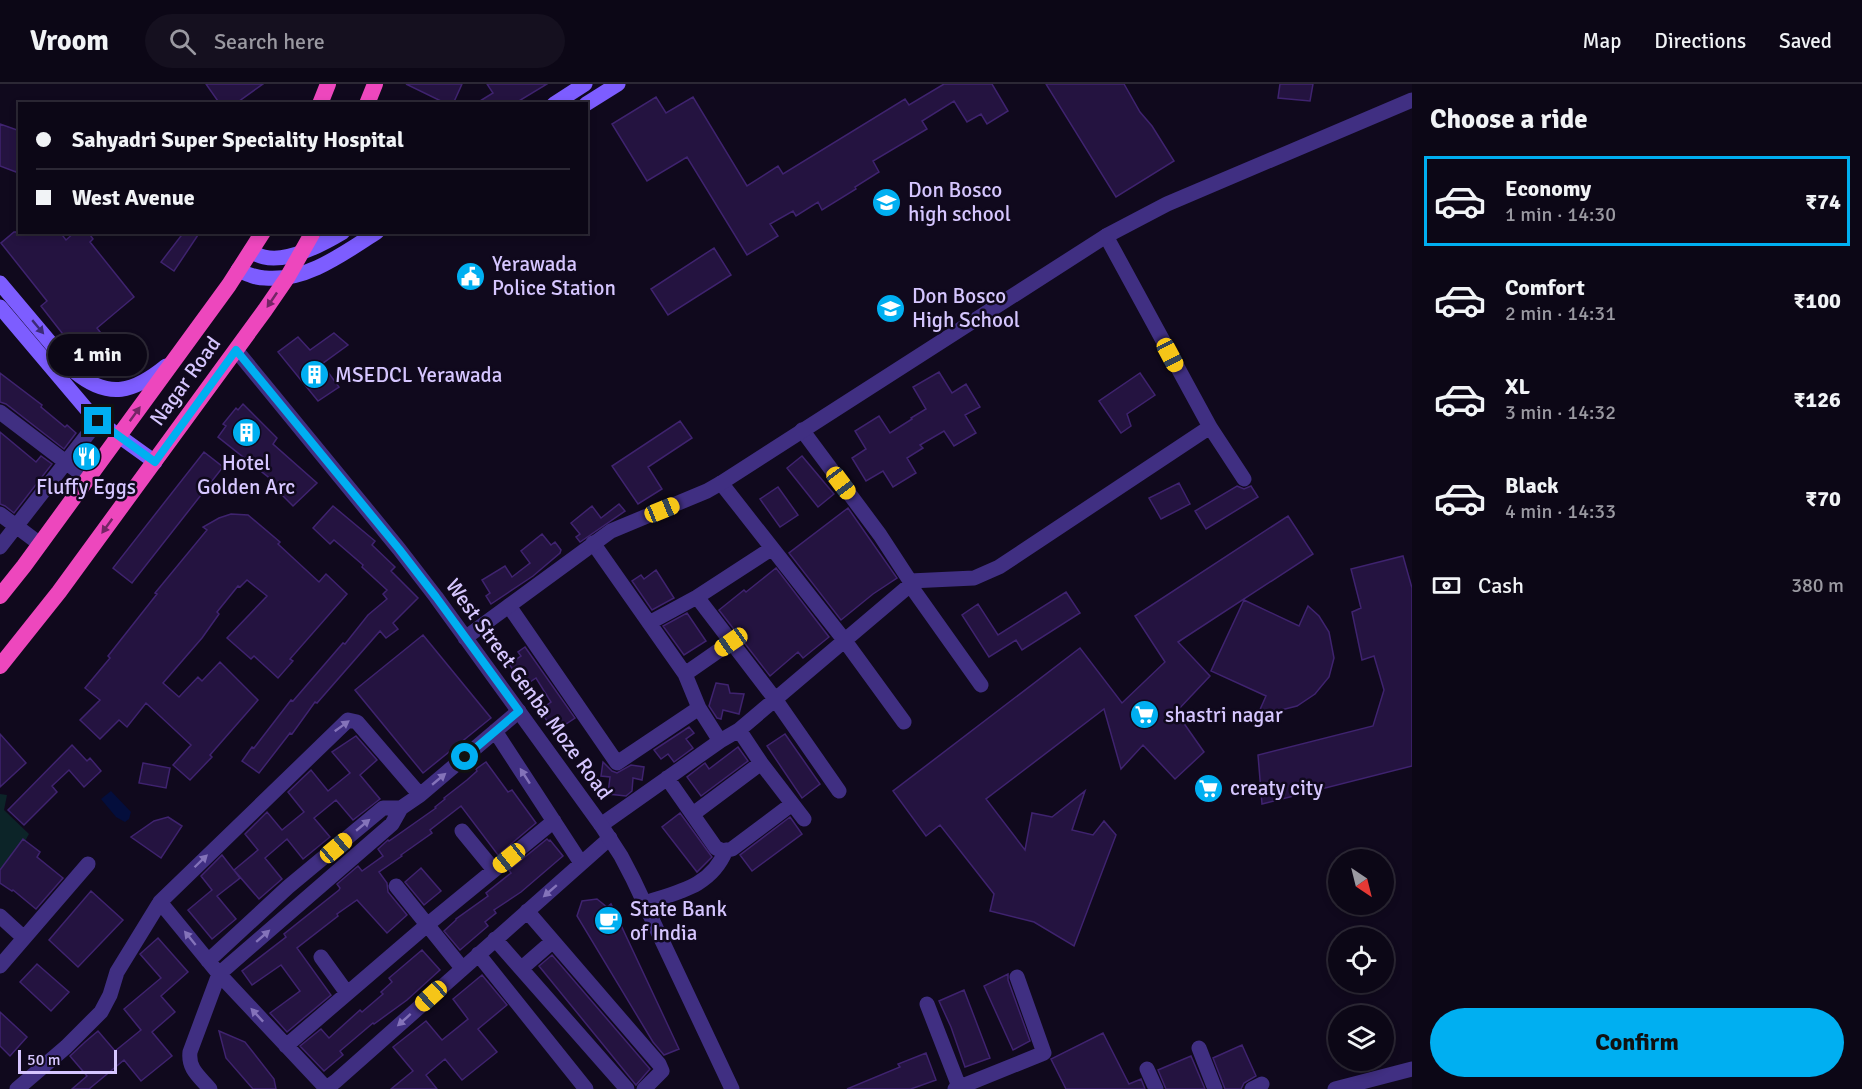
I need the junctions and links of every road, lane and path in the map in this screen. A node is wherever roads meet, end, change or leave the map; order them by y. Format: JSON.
{"nodes":[{"id":1,"x":328,"y":84,"type":"edge"},
{"id":2,"x":375,"y":84,"type":"edge"},
{"id":3,"x":585,"y":84,"type":"edge"},
{"id":4,"x":618,"y":84,"type":"edge"},
{"id":5,"x":1412,"y":100,"type":"edge"},
{"id":6,"x":321,"y":102,"type":"edge"},
{"id":7,"x":368,"y":102,"type":"edge"},
{"id":8,"x":557,"y":102,"type":"edge"},
{"id":9,"x":588,"y":103,"type":"edge"},
{"id":10,"x":262,"y":234,"type":"edge"},
{"id":11,"x":312,"y":234,"type":"edge"},
{"id":12,"x":340,"y":234,"type":"edge"},
{"id":13,"x":374,"y":234,"type":"edge"},
{"id":14,"x":1106,"y":236,"type":"junction"},
{"id":15,"x":250,"y":252,"type":"junction"},
{"id":16,"x":302,"y":253,"type":"junction"},
{"id":17,"x":238,"y":270,"type":"junction"},
{"id":18,"x":287,"y":278,"type":"junction"},
{"id":19,"x":0,"y":283,"type":"edge"},
{"id":20,"x":0,"y":307,"type":"edge"},
{"id":21,"x":236,"y":350,"type":"junction"},
{"id":22,"x":177,"y":357,"type":"junction"},
{"id":23,"x":0,"y":412,"type":"edge"},
{"id":24,"x":98,"y":421,"type":"junction"},
{"id":25,"x":1209,"y":427,"type":"junction"},
{"id":26,"x":802,"y":430,"type":"junction"},
{"id":27,"x":119,"y":436,"type":"junction"},
{"id":28,"x":66,"y":462,"type":"junction"},
{"id":29,"x":155,"y":462,"type":"junction"},
{"id":30,"x":88,"y":479,"type":"junction"},
{"id":31,"x":1244,"y":479,"type":"dead end"},
{"id":32,"x":721,"y":483,"type":"junction"},
{"id":33,"x":0,"y":514,"type":"edge"},
{"id":34,"x":16,"y":526,"type":"junction"},
{"id":35,"x":593,"y":543,"type":"junction"},
{"id":36,"x":40,"y":544,"type":"junction"},
{"id":37,"x":0,"y":547,"type":"edge"},
{"id":38,"x":771,"y":549,"type":"junction"},
{"id":39,"x":910,"y":583,"type":"junction"},
{"id":40,"x":0,"y":596,"type":"edge"},
{"id":41,"x":697,"y":597,"type":"junction"},
{"id":42,"x":509,"y":606,"type":"junction"},
{"id":43,"x":650,"y":623,"type":"junction"},
{"id":44,"x":465,"y":638,"type":"junction"},
{"id":45,"x":846,"y":641,"type":"junction"},
{"id":46,"x":731,"y":642,"type":"junction"},
{"id":47,"x":0,"y":666,"type":"edge"},
{"id":48,"x":685,"y":674,"type":"junction"},
{"id":49,"x":981,"y":685,"type":"dead end"},
{"id":50,"x":775,"y":699,"type":"junction"},
{"id":51,"x":699,"y":708,"type":"junction"},
{"id":52,"x":519,"y":711,"type":"junction"},
{"id":53,"x":904,"y":722,"type":"dead end"},
{"id":54,"x":739,"y":730,"type":"junction"},
{"id":55,"x":495,"y":731,"type":"junction"},
{"id":56,"x":720,"y":741,"type":"junction"},
{"id":57,"x":761,"y":763,"type":"junction"},
{"id":58,"x":667,"y":778,"type":"junction"},
{"id":59,"x":839,"y":790,"type":"dead end"},
{"id":60,"x":420,"y":795,"type":"junction"},
{"id":61,"x":792,"y":804,"type":"junction"},
{"id":62,"x":401,"y":808,"type":"junction"},
{"id":63,"x":693,"y":814,"type":"junction"},
{"id":64,"x":804,"y":819,"type":"dead end"},
{"id":65,"x":554,"y":821,"type":"junction"},
{"id":66,"x":601,"y":825,"type":"junction"},
{"id":67,"x":462,"y":831,"type":"dead end"},
{"id":68,"x":610,"y":838,"type":"junction"},
{"id":69,"x":726,"y":850,"type":"junction"},
{"id":70,"x":581,"y":863,"type":"junction"},
{"id":71,"x":88,"y":864,"type":"dead end"},
{"id":72,"x":494,"y":870,"type":"junction"},
{"id":73,"x":396,"y":886,"type":"dead end"},
{"id":74,"x":160,"y":902,"type":"junction"},
{"id":75,"x":644,"y":903,"type":"junction"},
{"id":76,"x":527,"y":911,"type":"junction"},
{"id":77,"x":0,"y":916,"type":"edge"},
{"id":78,"x":428,"y":925,"type":"junction"},
{"id":79,"x":24,"y":938,"type":"junction"},
{"id":80,"x":495,"y":939,"type":"junction"},
{"id":81,"x":553,"y":940,"type":"junction"},
{"id":82,"x":478,"y":954,"type":"junction"},
{"id":83,"x":321,"y":957,"type":"dead end"},
{"id":84,"x":208,"y":961,"type":"junction"},
{"id":85,"x":0,"y":966,"type":"edge"},
{"id":86,"x":462,"y":968,"type":"junction"},
{"id":87,"x":522,"y":968,"type":"junction"},
{"id":88,"x":219,"y":974,"type":"junction"},
{"id":89,"x":1017,"y":977,"type":"dead end"},
{"id":90,"x":347,"y":993,"type":"junction"},
{"id":91,"x":927,"y":1004,"type":"dead end"},
{"id":92,"x":286,"y":1046,"type":"junction"},
{"id":93,"x":1199,"y":1048,"type":"dead end"},
{"id":94,"x":1147,"y":1069,"type":"dead end"},
{"id":95,"x":1412,"y":1069,"type":"edge"},
{"id":96,"x":333,"y":1087,"type":"edge"},
{"id":97,"x":958,"y":1088,"type":"edge"},
{"id":98,"x":17,"y":1089,"type":"edge"},
{"id":99,"x":210,"y":1089,"type":"edge"},
{"id":100,"x":586,"y":1089,"type":"edge"},
{"id":101,"x":627,"y":1089,"type":"edge"},
{"id":102,"x":644,"y":1089,"type":"edge"},
{"id":103,"x":732,"y":1089,"type":"edge"},
{"id":104,"x":1156,"y":1089,"type":"edge"},
{"id":105,"x":1215,"y":1089,"type":"edge"},
{"id":106,"x":1335,"y":1089,"type":"edge"}],
"edges":[{"from":1,"to":6,"type":"highway"},
{"from":2,"to":7,"type":"highway"},
{"from":3,"to":8,"type":"main road"},
{"from":4,"to":9,"type":"main road"},
{"from":5,"to":14,"type":"street"},
{"from":10,"to":15,"type":"highway","name":"Nagar Road"},
{"from":11,"to":16,"type":"highway","name":"Nagar Road"},
{"from":12,"to":16,"type":"main road"},
{"from":13,"to":18,"type":"main road"},
{"from":14,"to":25,"type":"street"},
{"from":14,"to":26,"type":"street"},
{"from":15,"to":16,"type":"main road"},
{"from":15,"to":17,"type":"highway","name":"Nagar Road"},
{"from":16,"to":18,"type":"highway","name":"Nagar Road"},
{"from":17,"to":18,"type":"main road"},
{"from":17,"to":22,"type":"highway","name":"Nagar Road"},
{"from":18,"to":21,"type":"highway","name":"Nagar Road","one_way":true},
{"from":19,"to":22,"type":"main road","one_way":true},
{"from":20,"to":24,"type":"main road"},
{"from":21,"to":29,"type":"highway","name":"Nagar Road"},
{"from":21,"to":44,"type":"street","name":"West Street Genba Moze Road"},
{"from":27,"to":22,"type":"highway","name":"Nagar Road","one_way":true},
{"from":23,"to":28,"type":"street"},
{"from":24,"to":27,"type":"main road"},
{"from":24,"to":28,"type":"street"},
{"from":25,"to":31,"type":"street"},
{"from":25,"to":39,"type":"street"},
{"from":26,"to":32,"type":"street"},
{"from":26,"to":39,"type":"street"},
{"from":27,"to":29,"type":"main road"},
{"from":27,"to":30,"type":"highway","name":"Nagar Road"},
{"from":28,"to":30,"type":"street"},
{"from":28,"to":34,"type":"street"},
{"from":29,"to":47,"type":"highway","name":"Nagar Road","one_way":true},
{"from":30,"to":36,"type":"highway","name":"Nagar Road"},
{"from":32,"to":35,"type":"street"},
{"from":32,"to":38,"type":"street"},
{"from":33,"to":34,"type":"street"},
{"from":34,"to":36,"type":"street"},
{"from":34,"to":37,"type":"street"},
{"from":35,"to":42,"type":"street"},
{"from":35,"to":43,"type":"street"},
{"from":36,"to":40,"type":"highway","name":"Nagar Road"},
{"from":38,"to":41,"type":"street"},
{"from":38,"to":45,"type":"street"},
{"from":39,"to":45,"type":"street"},
{"from":39,"to":49,"type":"street"},
{"from":41,"to":43,"type":"street"},
{"from":41,"to":46,"type":"street"},
{"from":42,"to":44,"type":"street"},
{"from":42,"to":51,"type":"street"},
{"from":43,"to":48,"type":"street"},
{"from":44,"to":52,"type":"street","name":"West Street Genba Moze Road"},
{"from":45,"to":50,"type":"street"},
{"from":45,"to":53,"type":"street"},
{"from":46,"to":48,"type":"street"},
{"from":46,"to":50,"type":"street"},
{"from":48,"to":51,"type":"street"},
{"from":50,"to":54,"type":"street"},
{"from":50,"to":59,"type":"street"},
{"from":51,"to":56,"type":"street"},
{"from":52,"to":55,"type":"street"},
{"from":52,"to":66,"type":"street","name":"West Street Genba Moze Road"},
{"from":54,"to":56,"type":"street"},
{"from":54,"to":57,"type":"street"},
{"from":60,"to":55,"type":"street","one_way":true},
{"from":65,"to":55,"type":"street","one_way":true},
{"from":56,"to":58,"type":"street"},
{"from":57,"to":61,"type":"street"},
{"from":57,"to":63,"type":"street"},
{"from":58,"to":63,"type":"street"},
{"from":58,"to":66,"type":"street"},
{"from":60,"to":62,"type":"street"},
{"from":74,"to":60,"type":"street","one_way":true},
{"from":61,"to":64,"type":"street"},
{"from":61,"to":69,"type":"street"},
{"from":84,"to":62,"type":"street","one_way":true},
{"from":88,"to":62,"type":"street","one_way":true},
{"from":63,"to":69,"type":"street"},
{"from":65,"to":70,"type":"street"},
{"from":65,"to":72,"type":"street"},
{"from":66,"to":68,"type":"street","name":"West Street Genba Moze Road"},
{"from":67,"to":72,"type":"street"},
{"from":68,"to":70,"type":"street"},
{"from":68,"to":75,"type":"street","name":"West Street Genba Moze Road"},
{"from":69,"to":75,"type":"street"},
{"from":70,"to":76,"type":"street","one_way":true},
{"from":71,"to":79,"type":"street"},
{"from":72,"to":78,"type":"street"},
{"from":73,"to":78,"type":"street"},
{"from":84,"to":74,"type":"street","one_way":true},
{"from":74,"to":98,"type":"street"},
{"from":75,"to":103,"type":"street","name":"West Street Genba Moze Road"},
{"from":76,"to":80,"type":"street"},
{"from":76,"to":81,"type":"street"},
{"from":77,"to":79,"type":"street"},
{"from":78,"to":86,"type":"street"},
{"from":78,"to":90,"type":"street"},
{"from":79,"to":85,"type":"street"},
{"from":80,"to":82,"type":"street"},
{"from":80,"to":87,"type":"street"},
{"from":81,"to":87,"type":"street"},
{"from":81,"to":102,"type":"street"},
{"from":82,"to":86,"type":"street"},
{"from":82,"to":100,"type":"street"},
{"from":83,"to":90,"type":"street"},
{"from":84,"to":88,"type":"street"},
{"from":86,"to":96,"type":"street","one_way":true},
{"from":87,"to":101,"type":"street"},
{"from":92,"to":88,"type":"street","one_way":true},
{"from":88,"to":99,"type":"street"},
{"from":89,"to":97,"type":"street"},
{"from":90,"to":92,"type":"street"},
{"from":91,"to":97,"type":"street"},
{"from":92,"to":96,"type":"street"},
{"from":93,"to":105,"type":"street"},
{"from":94,"to":104,"type":"street"},
{"from":95,"to":106,"type":"street"}]}
